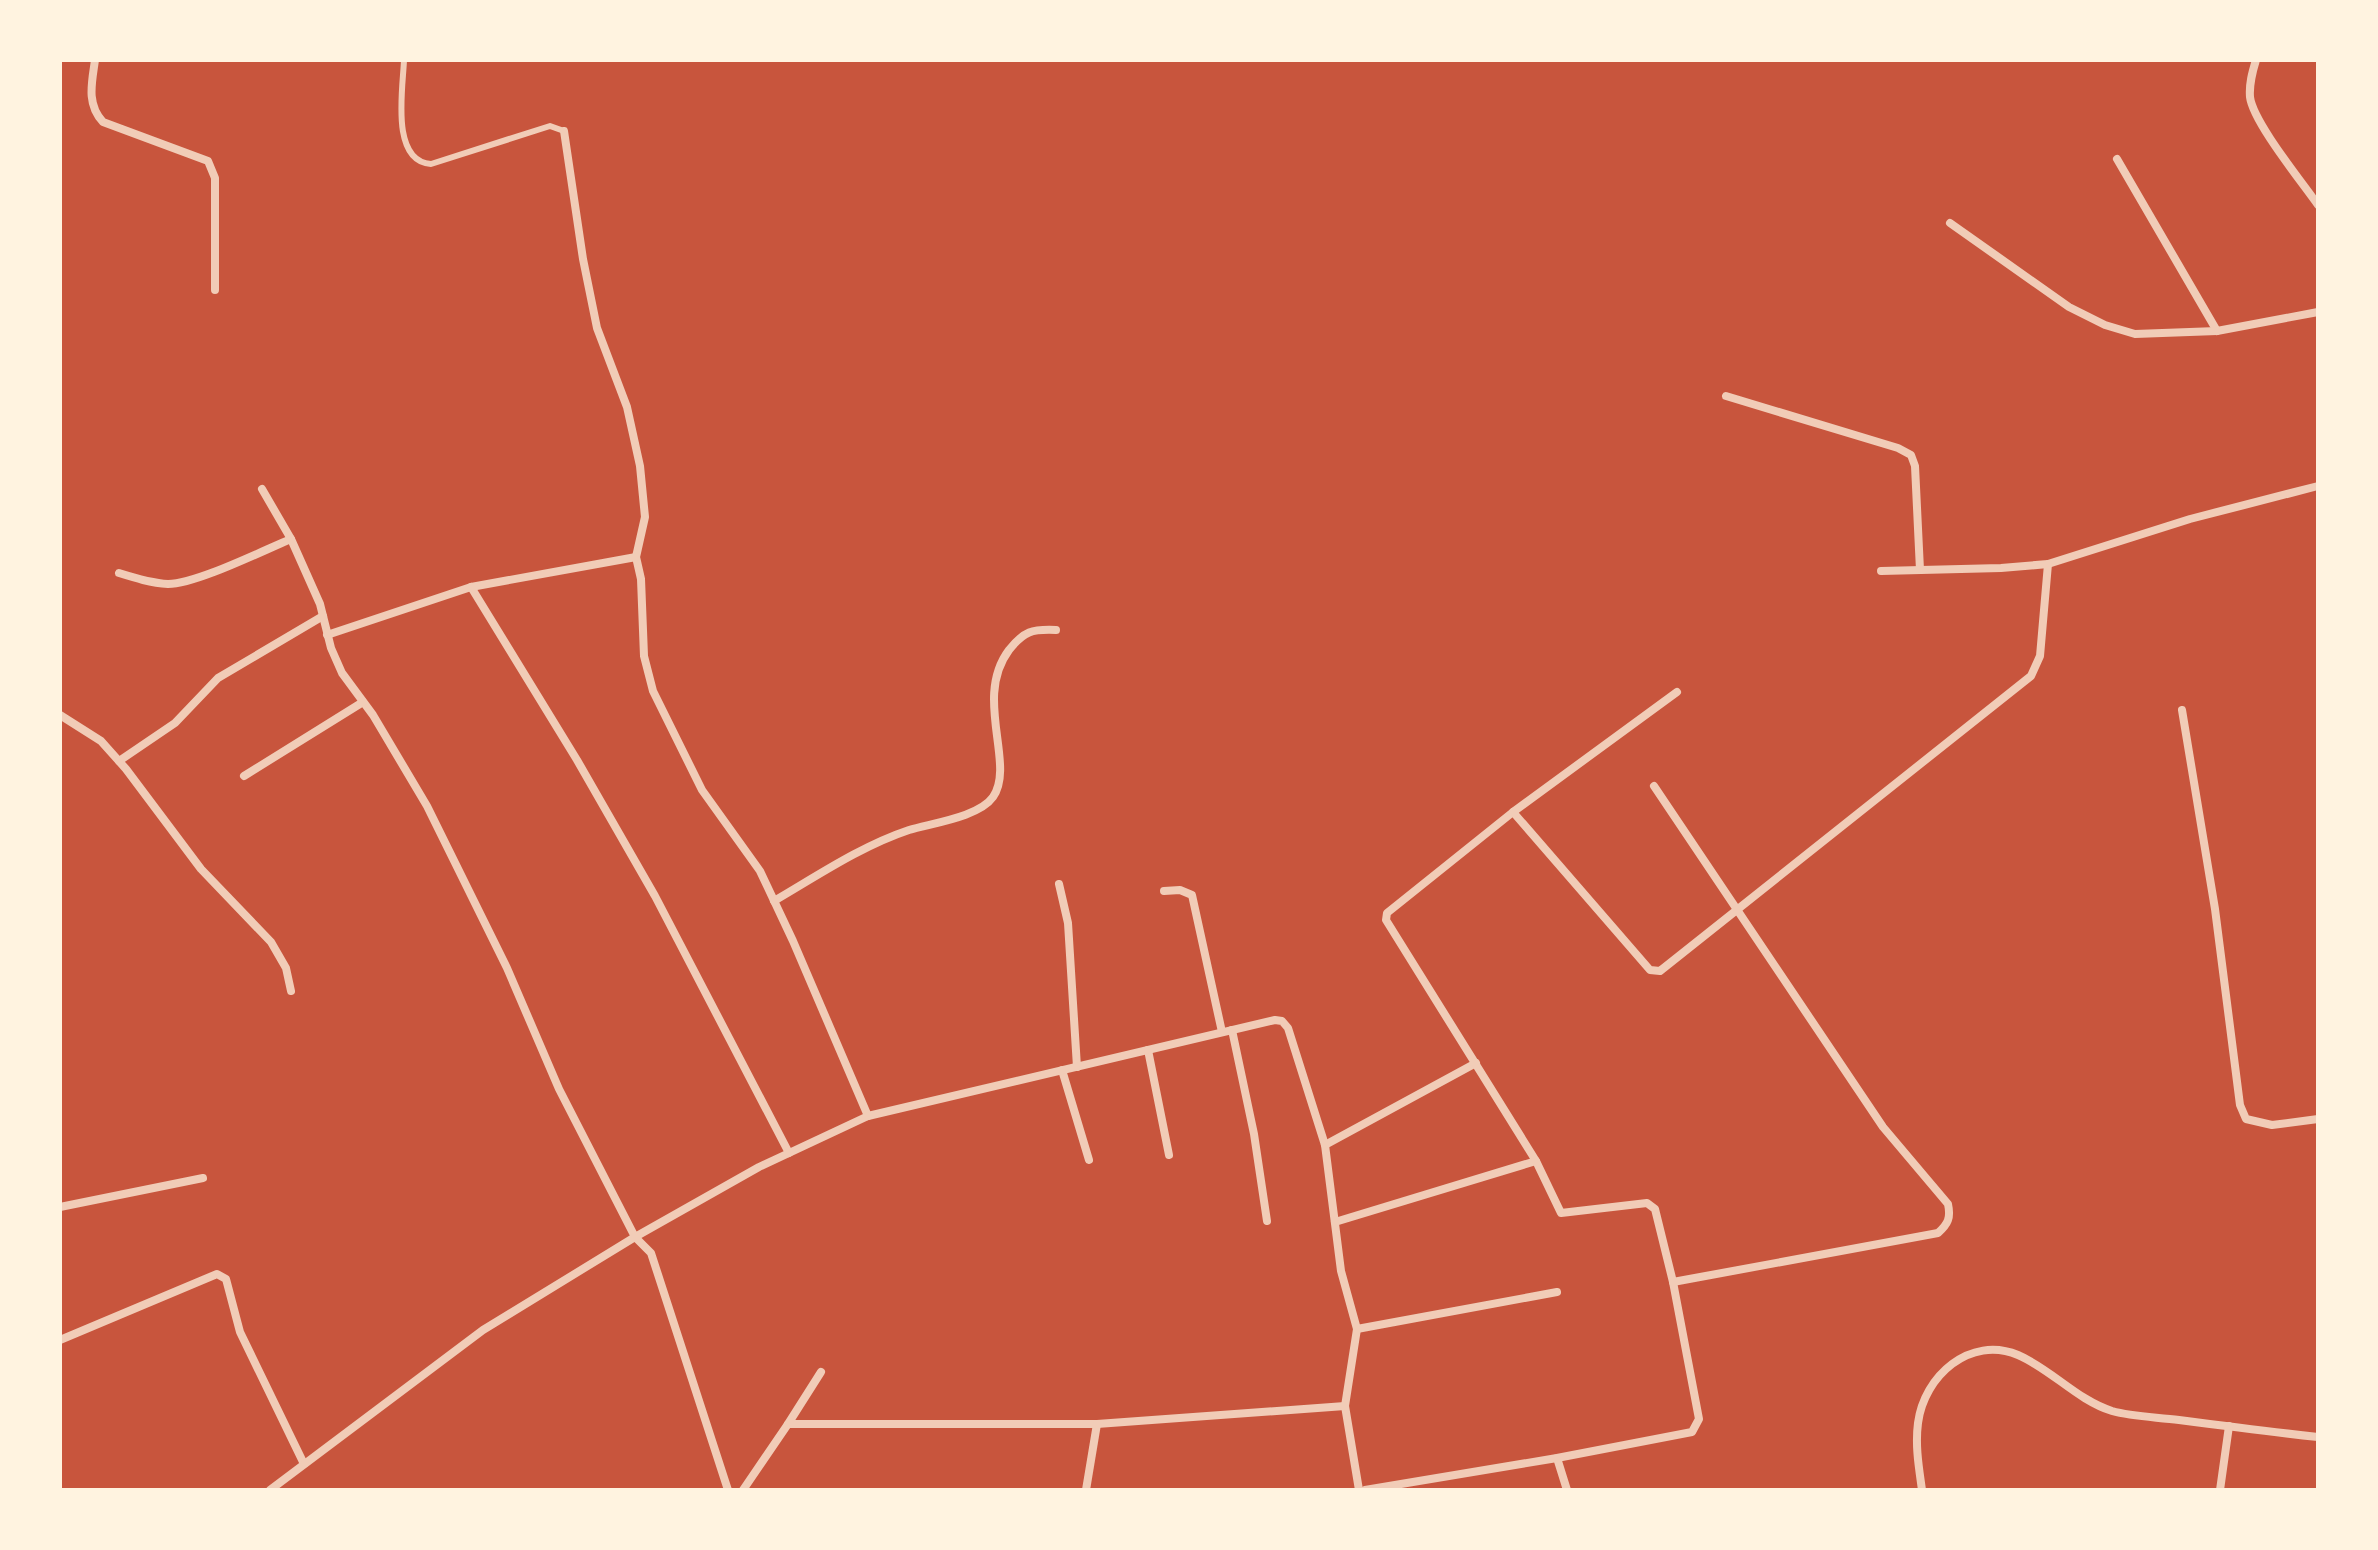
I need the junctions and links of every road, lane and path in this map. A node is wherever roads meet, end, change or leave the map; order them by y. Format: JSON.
{"nodes":[{"id":1,"x":95,"y":60,"type":"edge"},
{"id":2,"x":404,"y":60,"type":"edge"},
{"id":3,"x":2256,"y":60,"type":"edge"},
{"id":4,"x":564,"y":131,"type":"joint"},
{"id":5,"x":2117,"y":159,"type":"dead end"},
{"id":6,"x":2318,"y":205,"type":"edge"},
{"id":7,"x":1950,"y":223,"type":"dead end"},
{"id":8,"x":215,"y":290,"type":"dead end"},
{"id":9,"x":2318,"y":312,"type":"edge"},
{"id":10,"x":2217,"y":331,"type":"junction"},
{"id":11,"x":1726,"y":396,"type":"dead end"},
{"id":12,"x":2318,"y":486,"type":"edge"},
{"id":13,"x":262,"y":489,"type":"dead end"},
{"id":14,"x":291,"y":539,"type":"junction"},
{"id":15,"x":636,"y":557,"type":"junction"},
{"id":16,"x":2048,"y":564,"type":"junction"},
{"id":17,"x":1920,"y":570,"type":"junction"},
{"id":18,"x":1881,"y":571,"type":"dead end"},
{"id":19,"x":119,"y":573,"type":"dead end"},
{"id":20,"x":471,"y":587,"type":"junction"},
{"id":21,"x":323,"y":616,"type":"junction"},
{"id":22,"x":1056,"y":630,"type":"dead end"},
{"id":23,"x":327,"y":635,"type":"junction"},
{"id":24,"x":1677,"y":692,"type":"dead end"},
{"id":25,"x":363,"y":702,"type":"junction"},
{"id":26,"x":2182,"y":710,"type":"dead end"},
{"id":27,"x":60,"y":715,"type":"edge"},
{"id":28,"x":68,"y":722,"type":"junction"},
{"id":29,"x":60,"y":729,"type":"edge"},
{"id":30,"x":119,"y":761,"type":"junction"},
{"id":31,"x":244,"y":776,"type":"dead end"},
{"id":32,"x":1654,"y":786,"type":"dead end"},
{"id":33,"x":1513,"y":812,"type":"junction"},
{"id":34,"x":1059,"y":884,"type":"dead end"},
{"id":35,"x":1164,"y":891,"type":"dead end"},
{"id":36,"x":774,"y":901,"type":"junction"},
{"id":37,"x":1736,"y":909,"type":"junction"},
{"id":38,"x":291,"y":991,"type":"dead end"},
{"id":39,"x":1232,"y":1030,"type":"junction"},
{"id":40,"x":1222,"y":1032,"type":"junction"},
{"id":41,"x":1148,"y":1050,"type":"junction"},
{"id":42,"x":1476,"y":1063,"type":"junction"},
{"id":43,"x":1077,"y":1067,"type":"junction"},
{"id":44,"x":1062,"y":1070,"type":"junction"},
{"id":45,"x":868,"y":1116,"type":"junction"},
{"id":46,"x":2318,"y":1119,"type":"edge"},
{"id":47,"x":1325,"y":1145,"type":"junction"},
{"id":48,"x":789,"y":1153,"type":"junction"},
{"id":49,"x":1169,"y":1155,"type":"dead end"},
{"id":50,"x":1089,"y":1160,"type":"dead end"},
{"id":51,"x":1536,"y":1161,"type":"junction"},
{"id":52,"x":203,"y":1178,"type":"dead end"},
{"id":53,"x":60,"y":1207,"type":"edge"},
{"id":54,"x":1267,"y":1221,"type":"dead end"},
{"id":55,"x":1335,"y":1222,"type":"junction"},
{"id":56,"x":635,"y":1237,"type":"junction"},
{"id":57,"x":1673,"y":1282,"type":"junction"},
{"id":58,"x":1557,"y":1292,"type":"dead end"},
{"id":59,"x":1357,"y":1329,"type":"junction"},
{"id":60,"x":60,"y":1340,"type":"edge"},
{"id":61,"x":821,"y":1372,"type":"dead end"},
{"id":62,"x":1345,"y":1406,"type":"junction"},
{"id":63,"x":788,"y":1424,"type":"junction"},
{"id":64,"x":1097,"y":1424,"type":"junction"},
{"id":65,"x":2229,"y":1426,"type":"junction"},
{"id":66,"x":2318,"y":1437,"type":"edge"},
{"id":67,"x":1557,"y":1458,"type":"junction"},
{"id":68,"x":304,"y":1464,"type":"junction"},
{"id":69,"x":270,"y":1490,"type":"edge"},
{"id":70,"x":728,"y":1490,"type":"edge"},
{"id":71,"x":743,"y":1490,"type":"edge"},
{"id":72,"x":1086,"y":1490,"type":"edge"},
{"id":73,"x":1362,"y":1490,"type":"edge"},
{"id":74,"x":1567,"y":1490,"type":"edge"},
{"id":75,"x":1922,"y":1490,"type":"edge"},
{"id":76,"x":2220,"y":1490,"type":"edge"}],
"edges":[{"from":1,"to":8,"type":"street"},
{"from":2,"to":4,"type":"lane"},
{"from":3,"to":6,"type":"street"},
{"from":4,"to":15,"type":"street"},
{"from":5,"to":10,"type":"street"},
{"from":7,"to":10,"type":"street"},
{"from":9,"to":10,"type":"street"},
{"from":11,"to":17,"type":"street"},
{"from":12,"to":16,"type":"street"},
{"from":13,"to":14,"type":"street"},
{"from":14,"to":19,"type":"street"},
{"from":14,"to":21,"type":"street"},
{"from":15,"to":20,"type":"street"},
{"from":15,"to":36,"type":"street"},
{"from":16,"to":17,"type":"street"},
{"from":16,"to":37,"type":"street"},
{"from":17,"to":18,"type":"street"},
{"from":20,"to":23,"type":"street"},
{"from":20,"to":48,"type":"street"},
{"from":21,"to":23,"type":"street"},
{"from":21,"to":30,"type":"street"},
{"from":22,"to":36,"type":"street"},
{"from":23,"to":25,"type":"street"},
{"from":24,"to":33,"type":"street"},
{"from":25,"to":31,"type":"street"},
{"from":25,"to":56,"type":"street"},
{"from":26,"to":46,"type":"street"},
{"from":27,"to":28,"type":"street"},
{"from":28,"to":29,"type":"street"},
{"from":28,"to":30,"type":"street"},
{"from":30,"to":38,"type":"street"},
{"from":32,"to":37,"type":"street"},
{"from":33,"to":37,"type":"street"},
{"from":33,"to":42,"type":"street"},
{"from":34,"to":43,"type":"street"},
{"from":35,"to":40,"type":"street"},
{"from":36,"to":45,"type":"street"},
{"from":37,"to":57,"type":"street"},
{"from":39,"to":40,"type":"street"},
{"from":39,"to":47,"type":"street"},
{"from":39,"to":54,"type":"street"},
{"from":40,"to":41,"type":"street"},
{"from":41,"to":43,"type":"street"},
{"from":41,"to":49,"type":"street"},
{"from":42,"to":47,"type":"street"},
{"from":42,"to":51,"type":"street"},
{"from":43,"to":44,"type":"street"},
{"from":44,"to":45,"type":"street"},
{"from":44,"to":50,"type":"street"},
{"from":45,"to":48,"type":"street"},
{"from":47,"to":55,"type":"street"},
{"from":48,"to":56,"type":"street"},
{"from":51,"to":55,"type":"street"},
{"from":51,"to":57,"type":"street"},
{"from":52,"to":53,"type":"street"},
{"from":55,"to":59,"type":"street"},
{"from":56,"to":68,"type":"street"},
{"from":56,"to":70,"type":"street"},
{"from":57,"to":67,"type":"street"},
{"from":58,"to":59,"type":"street"},
{"from":59,"to":62,"type":"street"},
{"from":60,"to":68,"type":"street"},
{"from":61,"to":63,"type":"street"},
{"from":62,"to":64,"type":"street"},
{"from":62,"to":73,"type":"street"},
{"from":63,"to":64,"type":"street"},
{"from":63,"to":71,"type":"street"},
{"from":64,"to":72,"type":"street"},
{"from":65,"to":66,"type":"street"},
{"from":65,"to":75,"type":"street"},
{"from":65,"to":76,"type":"street"},
{"from":67,"to":73,"type":"street"},
{"from":67,"to":74,"type":"street"},
{"from":68,"to":69,"type":"street"}]}
